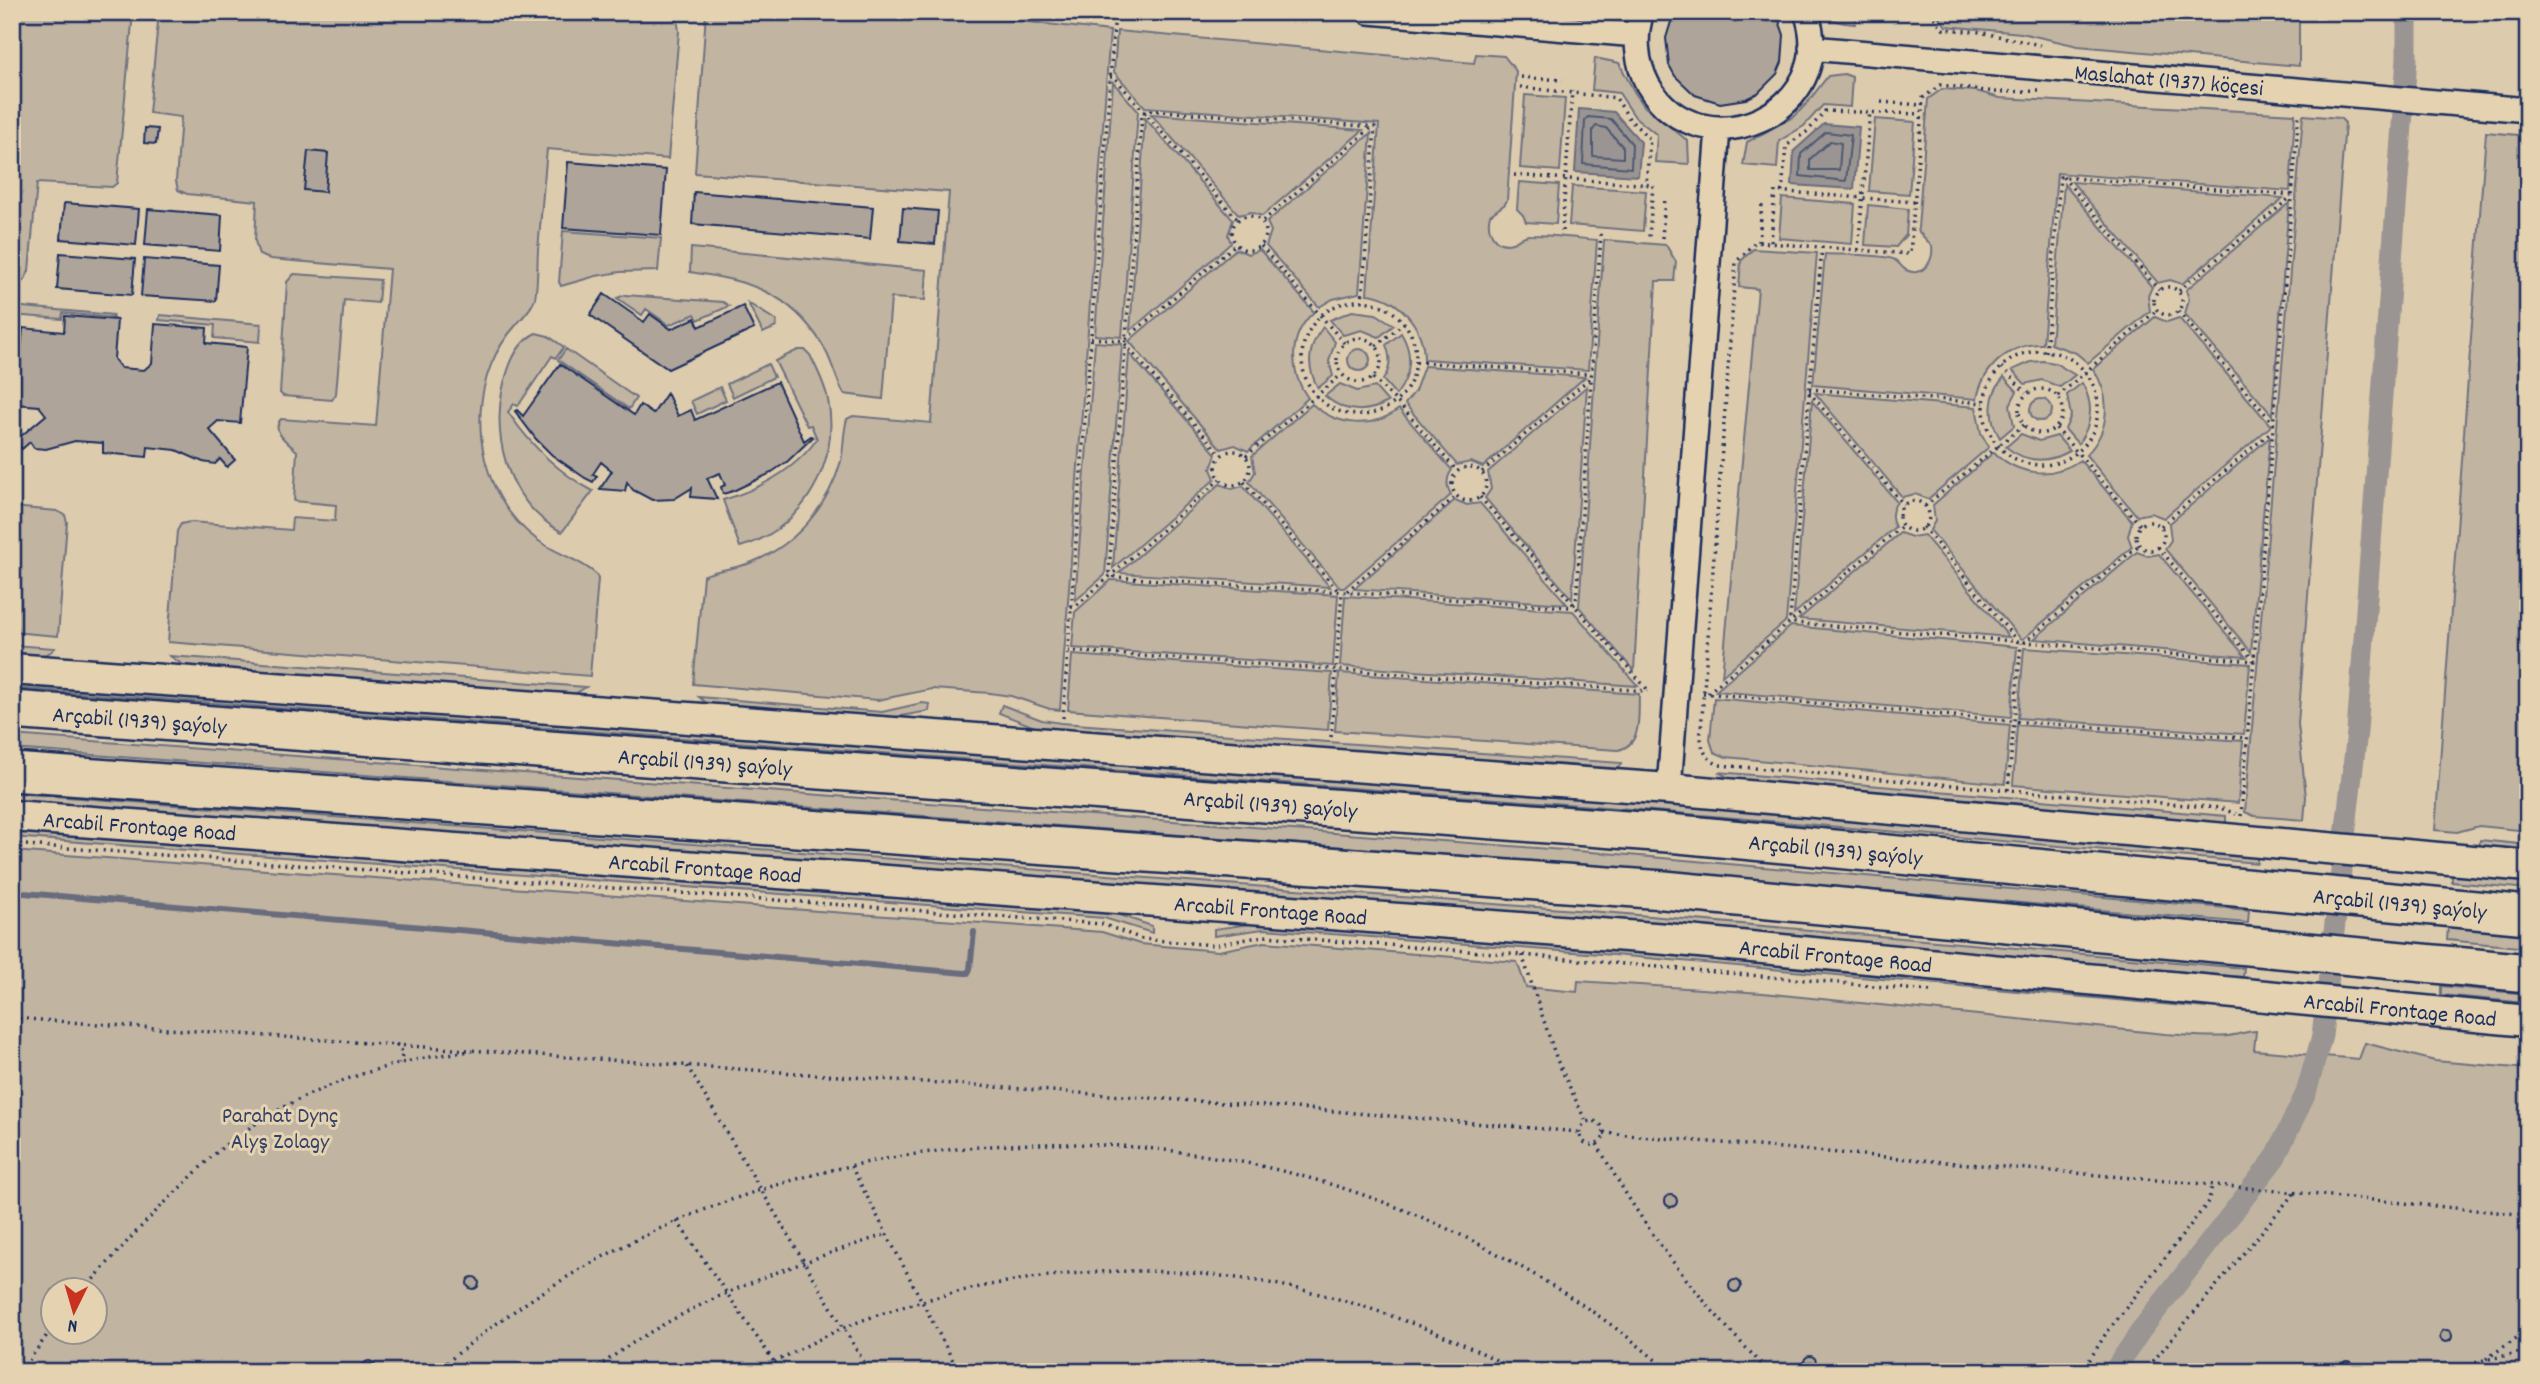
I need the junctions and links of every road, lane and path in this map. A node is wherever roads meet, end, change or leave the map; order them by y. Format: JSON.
{"nodes":[{"id":1,"x":1115,"y":12,"type":"edge"},
{"id":2,"x":1369,"y":12,"type":"edge"},
{"id":3,"x":1642,"y":12,"type":"edge"},
{"id":4,"x":1806,"y":12,"type":"edge"},
{"id":5,"x":1637,"y":36,"type":"junction"},
{"id":6,"x":1811,"y":48,"type":"junction"},
{"id":7,"x":1110,"y":76,"type":"junction"},
{"id":8,"x":1521,"y":77,"type":"dead end"},
{"id":9,"x":1563,"y":80,"type":"dead end"},
{"id":10,"x":1520,"y":87,"type":"dead end"},
{"id":11,"x":2048,"y":90,"type":"dead end"},
{"id":12,"x":1572,"y":91,"type":"junction"},
{"id":13,"x":1881,"y":102,"type":"dead end"},
{"id":14,"x":1922,"y":106,"type":"junction"},
{"id":15,"x":2299,"y":110,"type":"dead end"},
{"id":16,"x":2528,"y":110,"type":"edge"},
{"id":17,"x":1870,"y":111,"type":"junction"},
{"id":18,"x":1145,"y":113,"type":"junction"},
{"id":19,"x":1921,"y":114,"type":"junction"},
{"id":20,"x":1372,"y":127,"type":"junction"},
{"id":21,"x":1718,"y":128,"type":"junction"},
{"id":22,"x":1514,"y":175,"type":"dead end"},
{"id":23,"x":2063,"y":177,"type":"junction"},
{"id":24,"x":1566,"y":178,"type":"junction"},
{"id":25,"x":1646,"y":185,"type":"junction"},
{"id":26,"x":1782,"y":192,"type":"junction"},
{"id":27,"x":2293,"y":195,"type":"junction"},
{"id":28,"x":1665,"y":198,"type":"dead end"},
{"id":29,"x":1862,"y":198,"type":"junction"},
{"id":30,"x":1914,"y":202,"type":"junction"},
{"id":31,"x":1762,"y":204,"type":"dead end"},
{"id":32,"x":1238,"y":220,"type":"junction"},
{"id":33,"x":1262,"y":221,"type":"junction"},
{"id":34,"x":1562,"y":231,"type":"dead end"},
{"id":35,"x":1601,"y":233,"type":"dead end"},
{"id":36,"x":1649,"y":237,"type":"dead end"},
{"id":37,"x":1662,"y":238,"type":"dead end"},
{"id":38,"x":1759,"y":242,"type":"junction"},
{"id":39,"x":1771,"y":243,"type":"junction"},
{"id":40,"x":1236,"y":244,"type":"junction"},
{"id":41,"x":1261,"y":246,"type":"junction"},
{"id":42,"x":1822,"y":247,"type":"junction"},
{"id":43,"x":1858,"y":250,"type":"junction"},
{"id":44,"x":2159,"y":290,"type":"junction"},
{"id":45,"x":2179,"y":291,"type":"junction"},
{"id":46,"x":1362,"y":302,"type":"junction"},
{"id":47,"x":2158,"y":310,"type":"junction"},
{"id":48,"x":2178,"y":311,"type":"junction"},
{"id":49,"x":1321,"y":315,"type":"junction"},
{"id":50,"x":1404,"y":323,"type":"junction"},
{"id":51,"x":1091,"y":338,"type":"junction"},
{"id":52,"x":1126,"y":341,"type":"junction"},
{"id":53,"x":1344,"y":343,"type":"junction"},
{"id":54,"x":1376,"y":346,"type":"junction"},
{"id":55,"x":2046,"y":352,"type":"junction"},
{"id":56,"x":1416,"y":362,"type":"junction"},
{"id":57,"x":2002,"y":367,"type":"junction"},
{"id":58,"x":2085,"y":371,"type":"junction"},
{"id":59,"x":1341,"y":375,"type":"junction"},
{"id":60,"x":1591,"y":375,"type":"junction"},
{"id":61,"x":1373,"y":378,"type":"junction"},
{"id":62,"x":1809,"y":390,"type":"junction"},
{"id":63,"x":2026,"y":393,"type":"junction"},
{"id":64,"x":1316,"y":396,"type":"junction"},
{"id":65,"x":2058,"y":396,"type":"junction"},
{"id":66,"x":1397,"y":401,"type":"junction"},
{"id":67,"x":1984,"y":403,"type":"junction"},
{"id":68,"x":2274,"y":424,"type":"junction"},
{"id":69,"x":2024,"y":425,"type":"junction"},
{"id":70,"x":2056,"y":428,"type":"junction"},
{"id":71,"x":2273,"y":430,"type":"junction"},
{"id":72,"x":1998,"y":445,"type":"junction"},
{"id":73,"x":2078,"y":452,"type":"junction"},
{"id":74,"x":1222,"y":455,"type":"junction"},
{"id":75,"x":1246,"y":456,"type":"junction"},
{"id":76,"x":1457,"y":471,"type":"junction"},
{"id":77,"x":1482,"y":472,"type":"junction"},
{"id":78,"x":1220,"y":480,"type":"junction"},
{"id":79,"x":1244,"y":482,"type":"junction"},
{"id":80,"x":1456,"y":496,"type":"junction"},
{"id":81,"x":1480,"y":497,"type":"junction"},
{"id":82,"x":1904,"y":505,"type":"junction"},
{"id":83,"x":1925,"y":506,"type":"junction"},
{"id":84,"x":1903,"y":525,"type":"junction"},
{"id":85,"x":2140,"y":525,"type":"junction"},
{"id":86,"x":2161,"y":526,"type":"junction"},
{"id":87,"x":1923,"y":527,"type":"junction"},
{"id":88,"x":2139,"y":545,"type":"junction"},
{"id":89,"x":2158,"y":547,"type":"junction"},
{"id":90,"x":1112,"y":574,"type":"junction"},
{"id":91,"x":1342,"y":592,"type":"junction"},
{"id":92,"x":1573,"y":605,"type":"junction"},
{"id":93,"x":1071,"y":607,"type":"junction"},
{"id":94,"x":1793,"y":620,"type":"junction"},
{"id":95,"x":2021,"y":643,"type":"junction"},
{"id":96,"x":1068,"y":651,"type":"junction"},
{"id":97,"x":2254,"y":661,"type":"junction"},
{"id":98,"x":12,"y":669,"type":"edge"},
{"id":99,"x":1336,"y":670,"type":"junction"},
{"id":100,"x":1705,"y":693,"type":"junction"},
{"id":101,"x":12,"y":710,"type":"edge"},
{"id":102,"x":1063,"y":718,"type":"dead end"},
{"id":103,"x":2014,"y":721,"type":"junction"},
{"id":104,"x":1331,"y":737,"type":"dead end"},
{"id":105,"x":2248,"y":738,"type":"junction"},
{"id":106,"x":12,"y":772,"type":"edge"},
{"id":107,"x":1669,"y":789,"type":"junction"},
{"id":108,"x":2008,"y":790,"type":"junction"},
{"id":109,"x":12,"y":816,"type":"edge"},
{"id":110,"x":2248,"y":827,"type":"junction"},
{"id":111,"x":12,"y":844,"type":"edge"},
{"id":112,"x":2528,"y":866,"type":"edge"},
{"id":113,"x":2528,"y":915,"type":"edge"},
{"id":114,"x":1522,"y":955,"type":"junction"},
{"id":115,"x":2528,"y":973,"type":"edge"},
{"id":116,"x":1938,"y":992,"type":"dead end"},
{"id":117,"x":12,"y":1018,"type":"edge"},
{"id":118,"x":2528,"y":1021,"type":"edge"},
{"id":119,"x":396,"y":1044,"type":"junction"},
{"id":120,"x":483,"y":1050,"type":"junction"},
{"id":121,"x":399,"y":1063,"type":"junction"},
{"id":122,"x":687,"y":1066,"type":"junction"},
{"id":123,"x":1586,"y":1122,"type":"junction"},
{"id":124,"x":1579,"y":1132,"type":"junction"},
{"id":125,"x":1604,"y":1133,"type":"junction"},
{"id":126,"x":1597,"y":1144,"type":"junction"},
{"id":127,"x":852,"y":1166,"type":"junction"},
{"id":128,"x":2212,"y":1185,"type":"junction"},
{"id":129,"x":761,"y":1191,"type":"junction"},
{"id":130,"x":2295,"y":1192,"type":"junction"},
{"id":131,"x":2528,"y":1215,"type":"edge"},
{"id":132,"x":677,"y":1221,"type":"junction"},
{"id":133,"x":887,"y":1234,"type":"junction"},
{"id":134,"x":804,"y":1262,"type":"junction"},
{"id":135,"x":97,"y":1276,"type":"edge"},
{"id":136,"x":727,"y":1293,"type":"junction"},
{"id":137,"x":922,"y":1302,"type":"junction"},
{"id":138,"x":844,"y":1329,"type":"junction"},
{"id":139,"x":2528,"y":1332,"type":"edge"},
{"id":140,"x":2528,"y":1343,"type":"edge"},
{"id":141,"x":39,"y":1346,"type":"edge"},
{"id":142,"x":2528,"y":1352,"type":"edge"},
{"id":143,"x":2484,"y":1360,"type":"junction"},
{"id":144,"x":774,"y":1362,"type":"junction"},
{"id":145,"x":21,"y":1372,"type":"edge"},
{"id":146,"x":436,"y":1372,"type":"edge"},
{"id":147,"x":592,"y":1372,"type":"edge"},
{"id":148,"x":756,"y":1372,"type":"edge"},
{"id":149,"x":781,"y":1372,"type":"edge"},
{"id":150,"x":870,"y":1372,"type":"edge"},
{"id":151,"x":959,"y":1372,"type":"edge"},
{"id":152,"x":1136,"y":1372,"type":"edge"},
{"id":153,"x":1308,"y":1372,"type":"edge"},
{"id":154,"x":1517,"y":1372,"type":"edge"},
{"id":155,"x":1669,"y":1372,"type":"edge"},
{"id":156,"x":1770,"y":1372,"type":"edge"},
{"id":157,"x":2082,"y":1372,"type":"edge"},
{"id":158,"x":2144,"y":1372,"type":"edge"},
{"id":159,"x":2449,"y":1372,"type":"edge"}],
"edges":[{"from":1,"to":7,"type":"path"},
{"from":2,"to":5,"type":"street"},
{"from":3,"to":5,"type":"street"},
{"from":4,"to":6,"type":"street"},
{"from":5,"to":21,"type":"street"},
{"from":6,"to":16,"type":"street","name":"Maslahat (1937) köçesi"},
{"from":6,"to":21,"type":"street"},
{"from":7,"to":18,"type":"path"},
{"from":7,"to":51,"type":"path"},
{"from":8,"to":9,"type":"path"},
{"from":10,"to":12,"type":"path"},
{"from":11,"to":14,"type":"path"},
{"from":12,"to":24,"type":"path"},
{"from":12,"to":25,"type":"path"},
{"from":13,"to":14,"type":"path"},
{"from":14,"to":19,"type":"path"},
{"from":15,"to":27,"type":"path"},
{"from":17,"to":19,"type":"path"},
{"from":17,"to":26,"type":"path"},
{"from":17,"to":29,"type":"path"},
{"from":18,"to":20,"type":"path"},
{"from":18,"to":32,"type":"path"},
{"from":18,"to":52,"type":"path"},
{"from":19,"to":30,"type":"path"},
{"from":20,"to":33,"type":"path"},
{"from":20,"to":46,"type":"path"},
{"from":21,"to":107,"type":"street"},
{"from":22,"to":24,"type":"path"},
{"from":23,"to":27,"type":"path"},
{"from":23,"to":44,"type":"path"},
{"from":23,"to":55,"type":"path"},
{"from":24,"to":25,"type":"path"},
{"from":24,"to":34,"type":"path"},
{"from":25,"to":36,"type":"path"},
{"from":26,"to":29,"type":"path"},
{"from":26,"to":39,"type":"path"},
{"from":27,"to":45,"type":"path"},
{"from":27,"to":68,"type":"path"},
{"from":28,"to":37,"type":"path"},
{"from":29,"to":30,"type":"path"},
{"from":29,"to":43,"type":"path"},
{"from":30,"to":43,"type":"path"},
{"from":31,"to":38,"type":"path"},
{"from":32,"to":33,"type":"path"},
{"from":32,"to":40,"type":"path"},
{"from":33,"to":41,"type":"path"},
{"from":35,"to":60,"type":"path"},
{"from":38,"to":39,"type":"path"},
{"from":38,"to":100,"type":"path"},
{"from":39,"to":42,"type":"path"},
{"from":40,"to":41,"type":"path"},
{"from":40,"to":52,"type":"path"},
{"from":41,"to":49,"type":"path"},
{"from":42,"to":43,"type":"path"},
{"from":42,"to":62,"type":"path"},
{"from":44,"to":45,"type":"path"},
{"from":44,"to":47,"type":"path"},
{"from":45,"to":48,"type":"path"},
{"from":46,"to":49,"type":"path"},
{"from":46,"to":50,"type":"path"},
{"from":47,"to":48,"type":"path"},
{"from":47,"to":58,"type":"path"},
{"from":48,"to":68,"type":"path"},
{"from":49,"to":53,"type":"path"},
{"from":49,"to":64,"type":"path"},
{"from":50,"to":54,"type":"path"},
{"from":50,"to":56,"type":"path"},
{"from":51,"to":52,"type":"path"},
{"from":51,"to":93,"type":"path"},
{"from":52,"to":74,"type":"path"},
{"from":52,"to":90,"type":"path"},
{"from":53,"to":54,"type":"path"},
{"from":53,"to":59,"type":"path"},
{"from":54,"to":61,"type":"path"},
{"from":55,"to":57,"type":"path"},
{"from":55,"to":58,"type":"path"},
{"from":56,"to":60,"type":"path"},
{"from":56,"to":66,"type":"path"},
{"from":57,"to":63,"type":"path"},
{"from":57,"to":67,"type":"path"},
{"from":58,"to":65,"type":"path"},
{"from":58,"to":73,"type":"path"},
{"from":59,"to":61,"type":"path"},
{"from":59,"to":64,"type":"path"},
{"from":60,"to":77,"type":"path"},
{"from":60,"to":92,"type":"path"},
{"from":61,"to":66,"type":"path"},
{"from":62,"to":67,"type":"path"},
{"from":62,"to":82,"type":"path"},
{"from":62,"to":94,"type":"path"},
{"from":63,"to":65,"type":"path"},
{"from":63,"to":69,"type":"path"},
{"from":64,"to":66,"type":"path"},
{"from":64,"to":75,"type":"path"},
{"from":65,"to":70,"type":"path"},
{"from":66,"to":76,"type":"path"},
{"from":67,"to":72,"type":"path"},
{"from":68,"to":71,"type":"path"},
{"from":69,"to":70,"type":"path"},
{"from":69,"to":72,"type":"path"},
{"from":70,"to":73,"type":"path"},
{"from":71,"to":86,"type":"path"},
{"from":71,"to":97,"type":"path"},
{"from":72,"to":73,"type":"path"},
{"from":72,"to":83,"type":"path"},
{"from":73,"to":85,"type":"path"},
{"from":74,"to":75,"type":"path"},
{"from":74,"to":78,"type":"path"},
{"from":75,"to":79,"type":"path"},
{"from":76,"to":77,"type":"path"},
{"from":76,"to":80,"type":"path"},
{"from":77,"to":81,"type":"path"},
{"from":78,"to":79,"type":"path"},
{"from":78,"to":90,"type":"path"},
{"from":79,"to":91,"type":"path"},
{"from":80,"to":81,"type":"path"},
{"from":80,"to":91,"type":"path"},
{"from":81,"to":92,"type":"path"},
{"from":82,"to":83,"type":"path"},
{"from":82,"to":84,"type":"path"},
{"from":83,"to":87,"type":"path"},
{"from":84,"to":87,"type":"path"},
{"from":84,"to":94,"type":"path"},
{"from":85,"to":86,"type":"path"},
{"from":85,"to":88,"type":"path"},
{"from":86,"to":89,"type":"path"},
{"from":87,"to":95,"type":"path"},
{"from":88,"to":89,"type":"path"},
{"from":88,"to":95,"type":"path"},
{"from":89,"to":97,"type":"path"},
{"from":90,"to":91,"type":"path"},
{"from":90,"to":93,"type":"path"},
{"from":91,"to":92,"type":"path"},
{"from":91,"to":99,"type":"path"},
{"from":92,"to":99,"type":"path"},
{"from":93,"to":96,"type":"path"},
{"from":94,"to":95,"type":"path"},
{"from":94,"to":100,"type":"path"},
{"from":95,"to":97,"type":"path"},
{"from":95,"to":103,"type":"path"},
{"from":96,"to":99,"type":"path"},
{"from":96,"to":102,"type":"path"},
{"from":97,"to":105,"type":"path"},
{"from":98,"to":107,"type":"street"},
{"from":99,"to":104,"type":"path"},
{"from":100,"to":103,"type":"path"},
{"from":100,"to":108,"type":"path"},
{"from":101,"to":113,"type":"main road","name":"Arçabil (1939) şaýoly"},
{"from":103,"to":105,"type":"path"},
{"from":103,"to":108,"type":"path"},
{"from":105,"to":110,"type":"path"},
{"from":106,"to":115,"type":"main road"},
{"from":107,"to":110,"type":"street"},
{"from":108,"to":110,"type":"path"},
{"from":109,"to":118,"type":"street","name":"Arcabil Frontage Road"},
{"from":110,"to":112,"type":"street"},
{"from":111,"to":114,"type":"path"},
{"from":114,"to":116,"type":"path"},
{"from":114,"to":123,"type":"path"},
{"from":117,"to":119,"type":"path"},
{"from":119,"to":120,"type":"path"},
{"from":119,"to":121,"type":"path"},
{"from":120,"to":121,"type":"path"},
{"from":120,"to":122,"type":"path"},
{"from":121,"to":135,"type":"path"},
{"from":122,"to":124,"type":"path"},
{"from":122,"to":129,"type":"path"},
{"from":123,"to":124,"type":"path"},
{"from":123,"to":125,"type":"path"},
{"from":124,"to":126,"type":"path"},
{"from":125,"to":126,"type":"path"},
{"from":125,"to":128,"type":"path"},
{"from":126,"to":156,"type":"path"},
{"from":127,"to":129,"type":"path"},
{"from":127,"to":133,"type":"path"},
{"from":127,"to":155,"type":"path"},
{"from":128,"to":130,"type":"path"},
{"from":128,"to":157,"type":"path"},
{"from":129,"to":132,"type":"path"},
{"from":129,"to":134,"type":"path"},
{"from":130,"to":131,"type":"path"},
{"from":130,"to":158,"type":"path"},
{"from":132,"to":136,"type":"path"},
{"from":132,"to":146,"type":"path"},
{"from":133,"to":134,"type":"path"},
{"from":133,"to":137,"type":"path"},
{"from":134,"to":136,"type":"path"},
{"from":134,"to":138,"type":"path"},
{"from":136,"to":144,"type":"path"},
{"from":136,"to":147,"type":"path"},
{"from":137,"to":138,"type":"path"},
{"from":137,"to":151,"type":"path"},
{"from":137,"to":154,"type":"path"},
{"from":138,"to":144,"type":"path"},
{"from":138,"to":150,"type":"path"},
{"from":139,"to":140,"type":"path"},
{"from":139,"to":143,"type":"path"},
{"from":141,"to":145,"type":"path"},
{"from":142,"to":143,"type":"path"},
{"from":143,"to":159,"type":"path"},
{"from":144,"to":148,"type":"path"},
{"from":144,"to":149,"type":"path"},
{"from":152,"to":153,"type":"path"}]}
